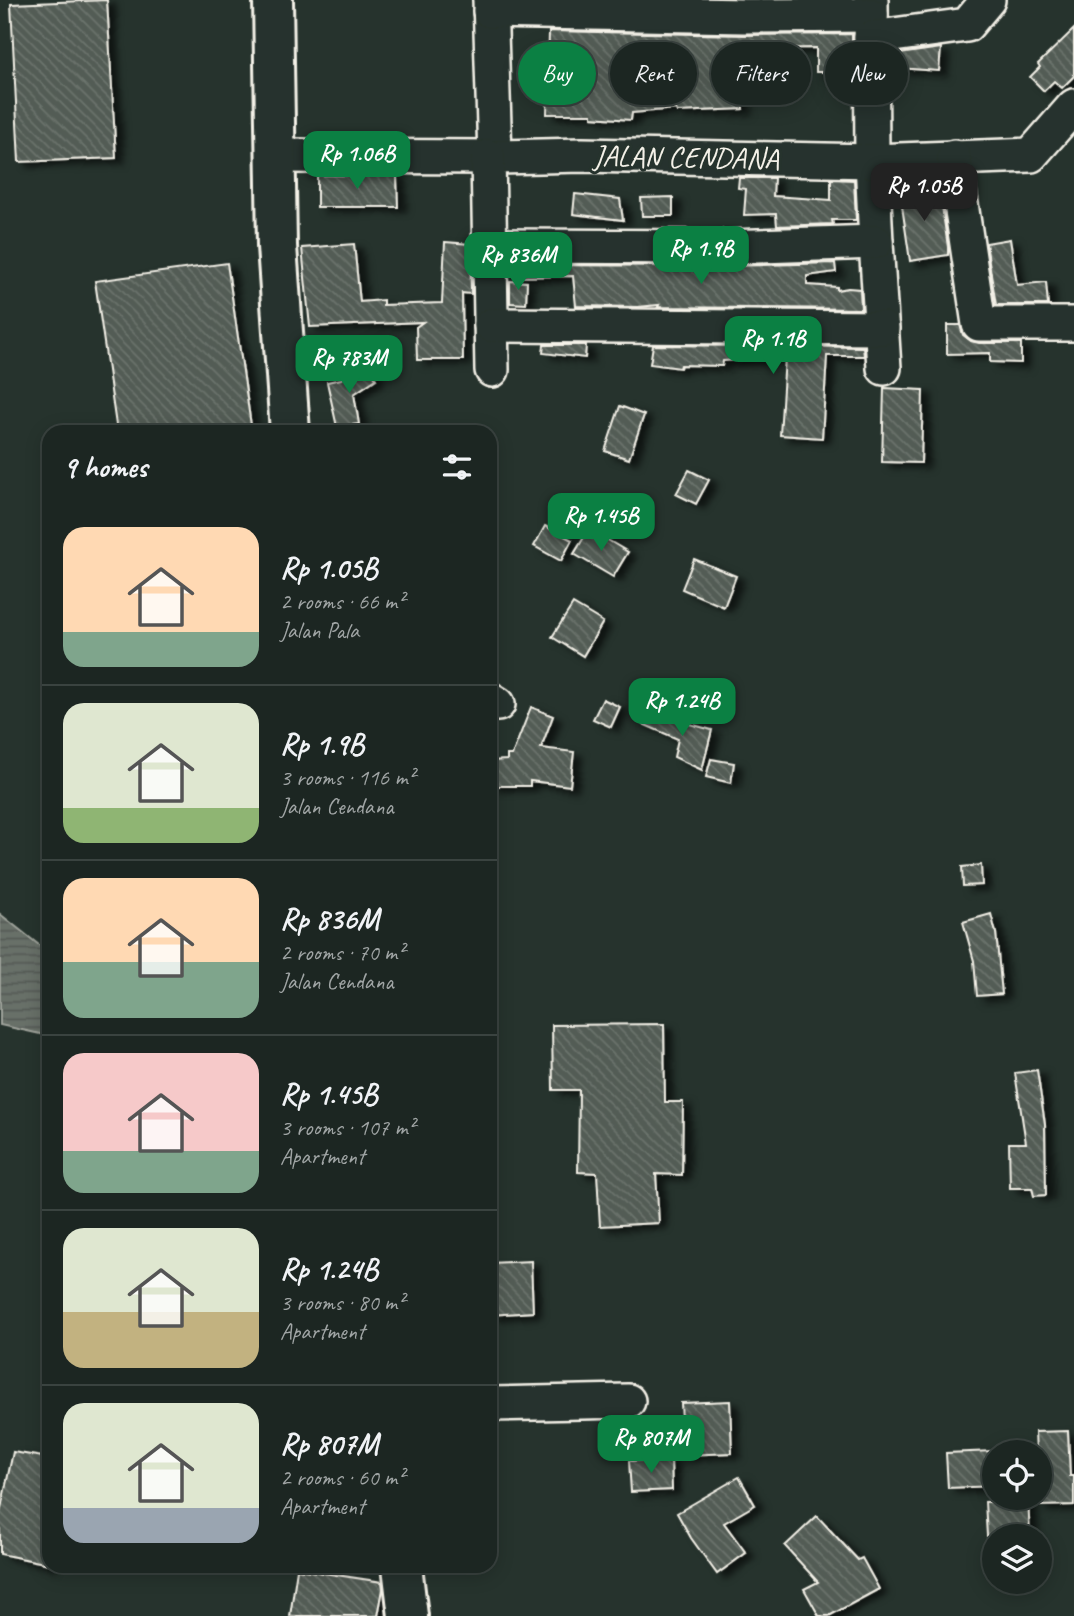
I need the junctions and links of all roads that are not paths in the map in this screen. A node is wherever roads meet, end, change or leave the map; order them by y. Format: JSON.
{"nodes":[{"id":1,"x":273,"y":0,"type":"edge"},
{"id":2,"x":988,"y":0,"type":"edge"},
{"id":3,"x":490,"y":6,"type":"edge"},
{"id":4,"x":619,"y":7,"type":"edge"},
{"id":5,"x":744,"y":8,"type":"edge"},
{"id":6,"x":871,"y":18,"type":"edge"},
{"id":7,"x":1074,"y":106,"type":"edge"},
{"id":8,"x":276,"y":156,"type":"junction"},
{"id":9,"x":492,"y":156,"type":"junction"},
{"id":10,"x":954,"y":158,"type":"junction"},
{"id":11,"x":872,"y":161,"type":"junction"},
{"id":12,"x":876,"y":243,"type":"junction"},
{"id":13,"x":490,"y":246,"type":"junction"},
{"id":14,"x":1074,"y":324,"type":"edge"},
{"id":15,"x":491,"y":325,"type":"junction"},
{"id":16,"x":882,"y":328,"type":"junction"},
{"id":17,"x":884,"y":368,"type":"dead end"},
{"id":18,"x":492,"y":370,"type":"dead end"},
{"id":19,"x":290,"y":425,"type":"edge"},
{"id":20,"x":628,"y":1401,"type":"dead end"},
{"id":21,"x":497,"y":1404,"type":"edge"},
{"id":22,"x":403,"y":1573,"type":"edge"},
{"id":23,"x":408,"y":1616,"type":"edge"}],
"edges":[{"from":1,"to":8,"type":"main road"},
{"from":2,"to":6,"type":"street"},
{"from":3,"to":4,"type":"street"},
{"from":3,"to":9,"type":"street"},
{"from":4,"to":5,"type":"street"},
{"from":5,"to":6,"type":"street"},
{"from":6,"to":11,"type":"street"},
{"from":7,"to":10,"type":"street","name":"JALAN CENDANA"},
{"from":8,"to":9,"type":"street","name":"JALAN CENDANA"},
{"from":8,"to":19,"type":"main road"},
{"from":9,"to":11,"type":"street","name":"JALAN CENDANA"},
{"from":9,"to":13,"type":"street"},
{"from":10,"to":11,"type":"street","name":"JALAN CENDANA"},
{"from":10,"to":14,"type":"street"},
{"from":11,"to":12,"type":"street"},
{"from":12,"to":13,"type":"street"},
{"from":12,"to":16,"type":"street"},
{"from":13,"to":15,"type":"street"},
{"from":15,"to":16,"type":"street"},
{"from":15,"to":18,"type":"street"},
{"from":16,"to":17,"type":"street"},
{"from":20,"to":21,"type":"street"},
{"from":22,"to":23,"type":"main road"}]}
